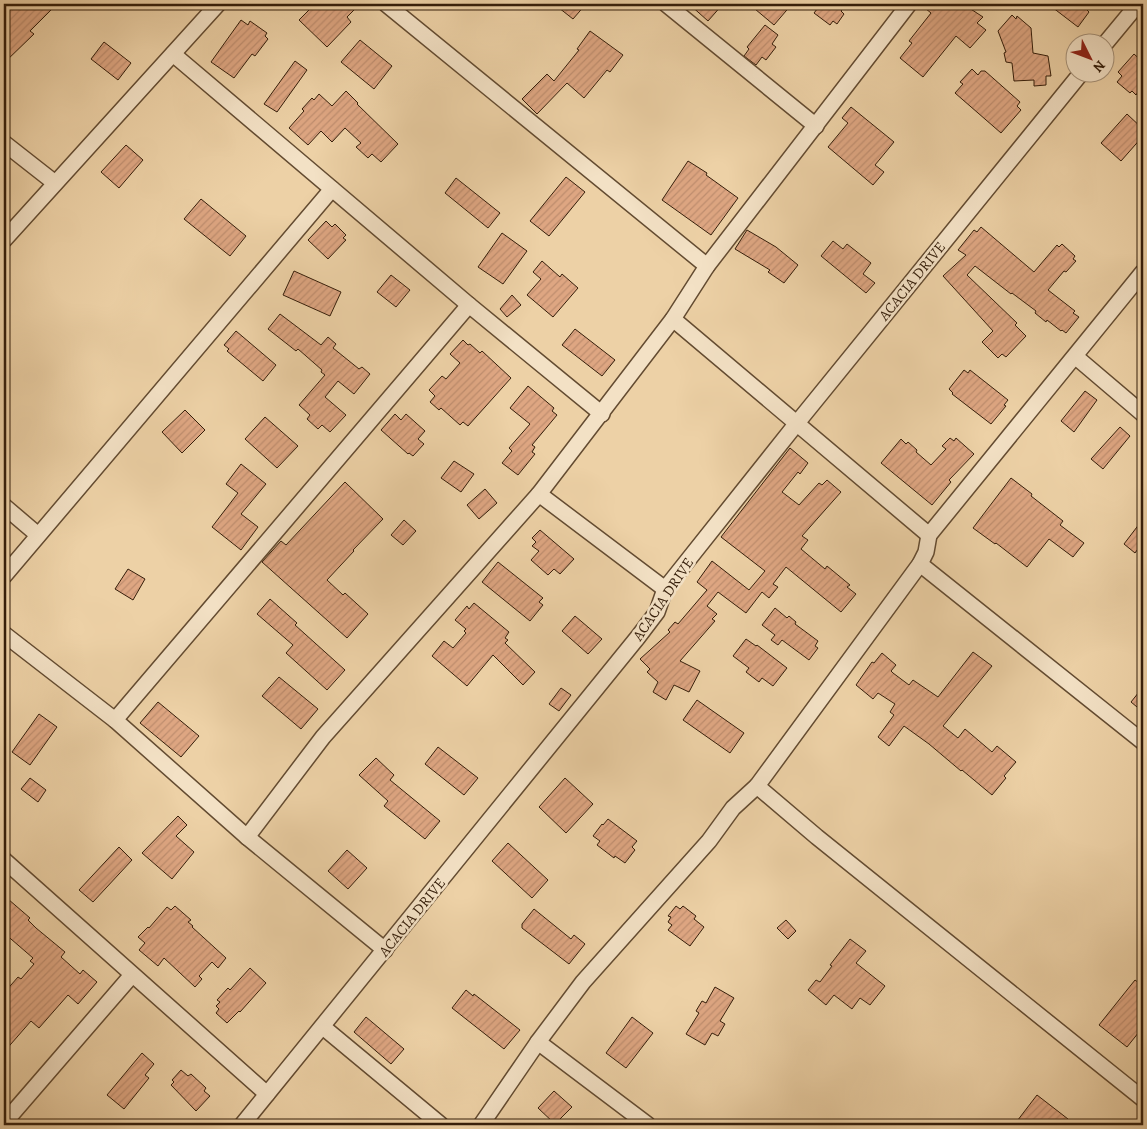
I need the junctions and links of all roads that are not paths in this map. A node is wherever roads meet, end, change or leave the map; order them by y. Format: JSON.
{"nodes":[{"id":1,"x":218,"y":4,"type":"edge"},
{"id":2,"x":386,"y":4,"type":"edge"},
{"id":3,"x":666,"y":4,"type":"edge"},
{"id":4,"x":909,"y":4,"type":"edge"},
{"id":5,"x":1138,"y":4,"type":"edge"},
{"id":6,"x":1114,"y":33,"type":"edge"},
{"id":7,"x":173,"y":54,"type":"junction"},
{"id":8,"x":1074,"y":82,"type":"edge"},
{"id":9,"x":816,"y":126,"type":"junction"},
{"id":10,"x":4,"y":143,"type":"edge"},
{"id":11,"x":55,"y":183,"type":"junction"},
{"id":12,"x":332,"y":190,"type":"junction"},
{"id":13,"x":4,"y":240,"type":"edge"},
{"id":14,"x":707,"y":266,"type":"junction"},
{"id":15,"x":1143,"y":272,"type":"edge"},
{"id":16,"x":469,"y":305,"type":"junction"},
{"id":17,"x":673,"y":319,"type":"junction"},
{"id":18,"x":1076,"y":357,"type":"junction"},
{"id":19,"x":602,"y":414,"type":"junction"},
{"id":20,"x":1143,"y":414,"type":"edge"},
{"id":21,"x":797,"y":423,"type":"junction"},
{"id":22,"x":539,"y":494,"type":"junction"},
{"id":23,"x":4,"y":506,"type":"edge"},
{"id":24,"x":38,"y":535,"type":"junction"},
{"id":25,"x":929,"y":535,"type":"junction"},
{"id":26,"x":920,"y":564,"type":"junction"},
{"id":27,"x":4,"y":576,"type":"edge"},
{"id":28,"x":665,"y":589,"type":"junction"},
{"id":29,"x":4,"y":634,"type":"edge"},
{"id":30,"x":115,"y":720,"type":"junction"},
{"id":31,"x":1143,"y":742,"type":"edge"},
{"id":32,"x":757,"y":786,"type":"junction"},
{"id":33,"x":247,"y":837,"type":"junction"},
{"id":34,"x":6,"y":864,"type":"edge"},
{"id":35,"x":386,"y":950,"type":"junction"},
{"id":36,"x":132,"y":975,"type":"junction"},
{"id":37,"x":323,"y":1026,"type":"junction"},
{"id":38,"x":538,"y":1042,"type":"junction"},
{"id":39,"x":267,"y":1094,"type":"junction"},
{"id":40,"x":1143,"y":1098,"type":"edge"},
{"id":41,"x":4,"y":1123,"type":"edge"},
{"id":42,"x":242,"y":1125,"type":"edge"},
{"id":43,"x":441,"y":1125,"type":"edge"},
{"id":44,"x":481,"y":1125,"type":"edge"},
{"id":45,"x":648,"y":1125,"type":"edge"}],
"edges":[{"from":1,"to":7,"type":"street"},
{"from":2,"to":14,"type":"street"},
{"from":3,"to":9,"type":"street"},
{"from":4,"to":9,"type":"street"},
{"from":5,"to":6,"type":"street"},
{"from":7,"to":11,"type":"street"},
{"from":7,"to":12,"type":"street"},
{"from":8,"to":21,"type":"street","name":"ACACIA DRIVE"},
{"from":9,"to":14,"type":"street"},
{"from":10,"to":11,"type":"street"},
{"from":11,"to":13,"type":"street"},
{"from":12,"to":16,"type":"street"},
{"from":12,"to":24,"type":"street"},
{"from":14,"to":17,"type":"street"},
{"from":15,"to":18,"type":"street"},
{"from":16,"to":19,"type":"street"},
{"from":16,"to":30,"type":"street"},
{"from":17,"to":19,"type":"street"},
{"from":17,"to":21,"type":"street"},
{"from":18,"to":20,"type":"street"},
{"from":18,"to":25,"type":"street"},
{"from":19,"to":22,"type":"street"},
{"from":21,"to":25,"type":"street"},
{"from":21,"to":28,"type":"street","name":"ACACIA DRIVE"},
{"from":22,"to":28,"type":"street"},
{"from":22,"to":33,"type":"street"},
{"from":23,"to":24,"type":"street"},
{"from":24,"to":27,"type":"street"},
{"from":25,"to":26,"type":"street"},
{"from":26,"to":31,"type":"street"},
{"from":26,"to":32,"type":"street"},
{"from":28,"to":35,"type":"street","name":"ACACIA DRIVE"},
{"from":29,"to":30,"type":"street"},
{"from":30,"to":33,"type":"street"},
{"from":32,"to":38,"type":"street"},
{"from":32,"to":40,"type":"street"},
{"from":33,"to":35,"type":"street"},
{"from":34,"to":36,"type":"street"},
{"from":35,"to":37,"type":"street","name":"ACACIA DRIVE"},
{"from":36,"to":39,"type":"street"},
{"from":36,"to":41,"type":"street"},
{"from":37,"to":39,"type":"street","name":"ACACIA DRIVE"},
{"from":37,"to":43,"type":"street"},
{"from":38,"to":44,"type":"street"},
{"from":38,"to":45,"type":"street"},
{"from":39,"to":42,"type":"street","name":"ACACIA DRIVE"}]}
